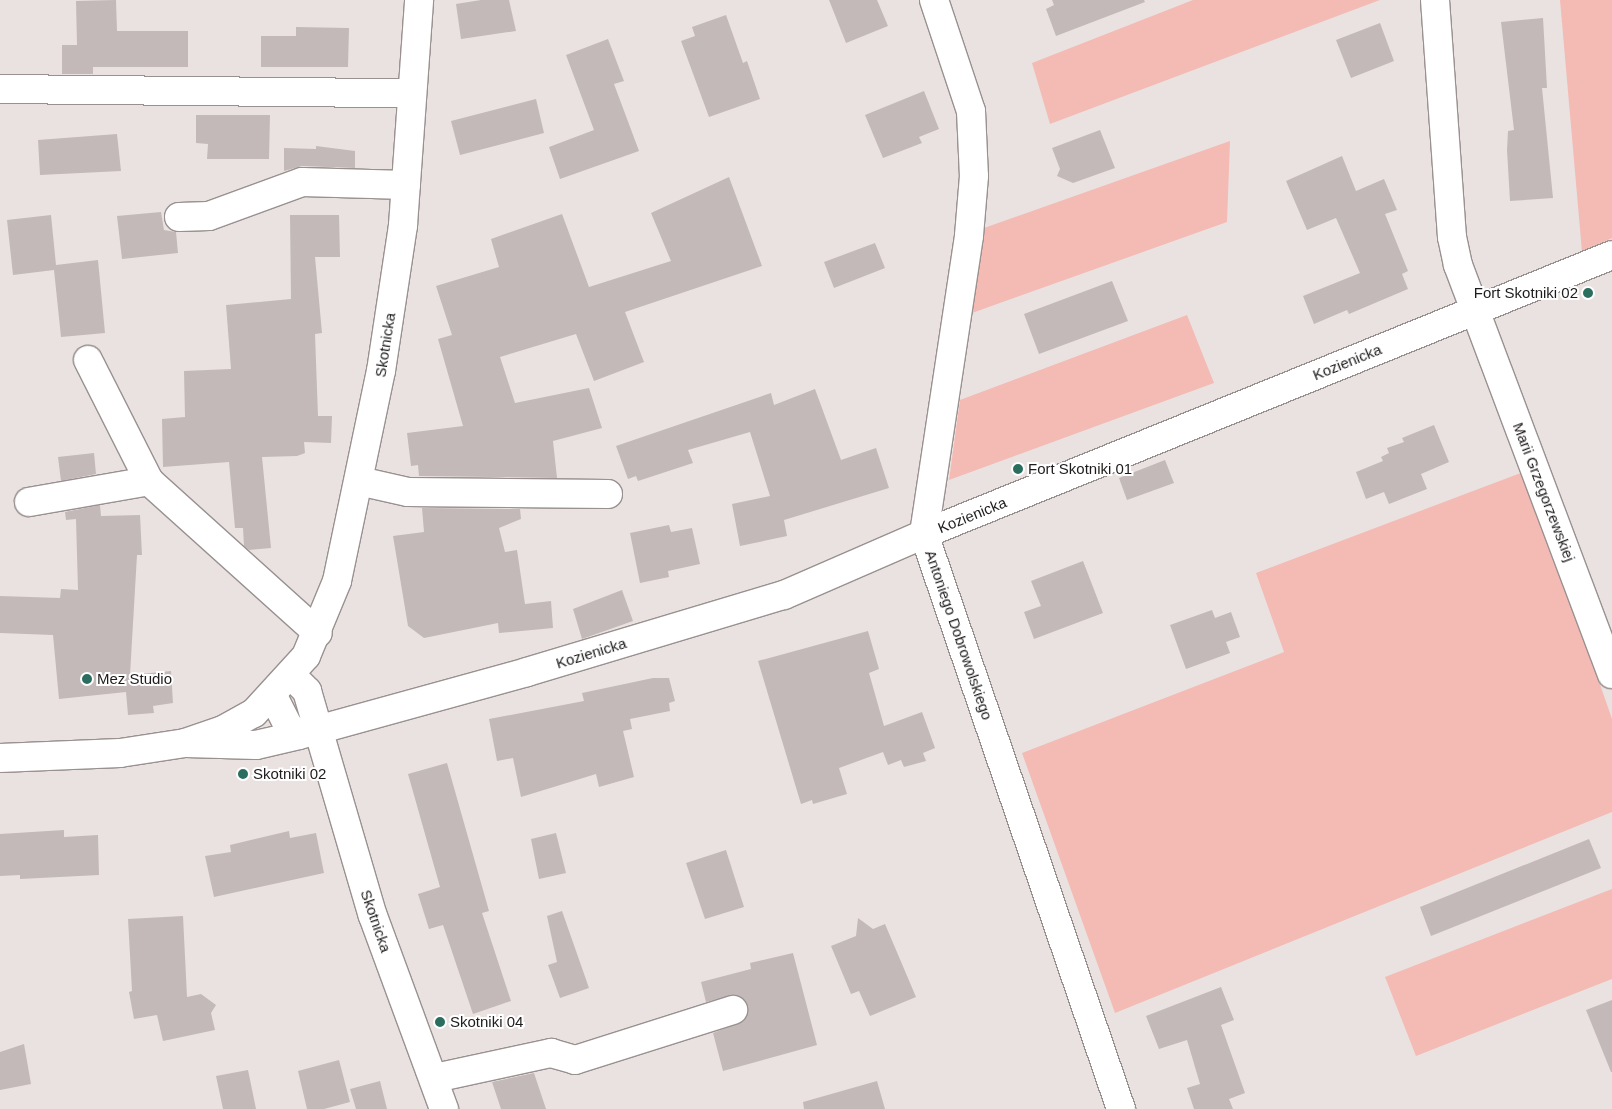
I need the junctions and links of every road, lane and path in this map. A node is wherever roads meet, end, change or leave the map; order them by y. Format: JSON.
{"nodes":[{"id":1,"x":419,"y":0,"type":"edge"},
{"id":2,"x":934,"y":0,"type":"edge"},
{"id":3,"x":1435,"y":0,"type":"edge"},
{"id":4,"x":0,"y":89,"type":"edge"},
{"id":5,"x":412,"y":93,"type":"junction"},
{"id":6,"x":406,"y":185,"type":"junction"},
{"id":7,"x":179,"y":217,"type":"dead end"},
{"id":8,"x":1612,"y":255,"type":"edge"},
{"id":9,"x":1476,"y":310,"type":"junction"},
{"id":10,"x":88,"y":360,"type":"dead end"},
{"id":11,"x":149,"y":481,"type":"junction"},
{"id":12,"x":359,"y":481,"type":"junction"},
{"id":13,"x":608,"y":494,"type":"dead end"},
{"id":14,"x":29,"y":502,"type":"dead end"},
{"id":15,"x":924,"y":534,"type":"junction"},
{"id":16,"x":318,"y":633,"type":"junction"},
{"id":17,"x":1607,"y":643,"type":"edge"},
{"id":18,"x":1612,"y":674,"type":"edge"},
{"id":19,"x":291,"y":675,"type":"junction"},
{"id":20,"x":273,"y":696,"type":"junction"},
{"id":21,"x":308,"y":733,"type":"junction"},
{"id":22,"x":185,"y":743,"type":"junction"},
{"id":23,"x":0,"y":758,"type":"edge"},
{"id":24,"x":733,"y":1010,"type":"dead end"},
{"id":25,"x":435,"y":1078,"type":"junction"},
{"id":26,"x":444,"y":1109,"type":"edge"},
{"id":27,"x":1121,"y":1109,"type":"edge"}],
"edges":[{"from":1,"to":5,"type":"street","name":"Skotnicka"},
{"from":2,"to":15,"type":"street","name":"Antoniego Dobrowolskiego"},
{"from":3,"to":9,"type":"street","name":"Marii Grzegorzewskiej"},
{"from":4,"to":5,"type":"street"},
{"from":5,"to":6,"type":"street","name":"Skotnicka"},
{"from":6,"to":7,"type":"street"},
{"from":6,"to":12,"type":"street","name":"Skotnicka"},
{"from":8,"to":9,"type":"street","name":"Kozienicka"},
{"from":9,"to":15,"type":"street","name":"Kozienicka"},
{"from":9,"to":17,"type":"street","name":"Marii Grzegorzewskiej"},
{"from":10,"to":11,"type":"street"},
{"from":11,"to":14,"type":"street"},
{"from":11,"to":16,"type":"street"},
{"from":12,"to":13,"type":"street"},
{"from":12,"to":16,"type":"street","name":"Skotnicka"},
{"from":15,"to":21,"type":"street","name":"Kozienicka"},
{"from":15,"to":27,"type":"street","name":"Antoniego Dobrowolskiego"},
{"from":16,"to":19,"type":"street","name":"Skotnicka"},
{"from":17,"to":18,"type":"street","name":"Marii Grzegorzewskiej"},
{"from":19,"to":20,"type":"street","name":"Skotnicka"},
{"from":19,"to":21,"type":"street","name":"Skotnicka"},
{"from":20,"to":21,"type":"street","name":"Skotnicka"},
{"from":20,"to":22,"type":"street","name":"Skotnicka"},
{"from":21,"to":22,"type":"street"},
{"from":21,"to":25,"type":"street","name":"Skotnicka"},
{"from":22,"to":23,"type":"street"},
{"from":24,"to":25,"type":"street"},
{"from":25,"to":26,"type":"street","name":"Skotnicka"}]}
